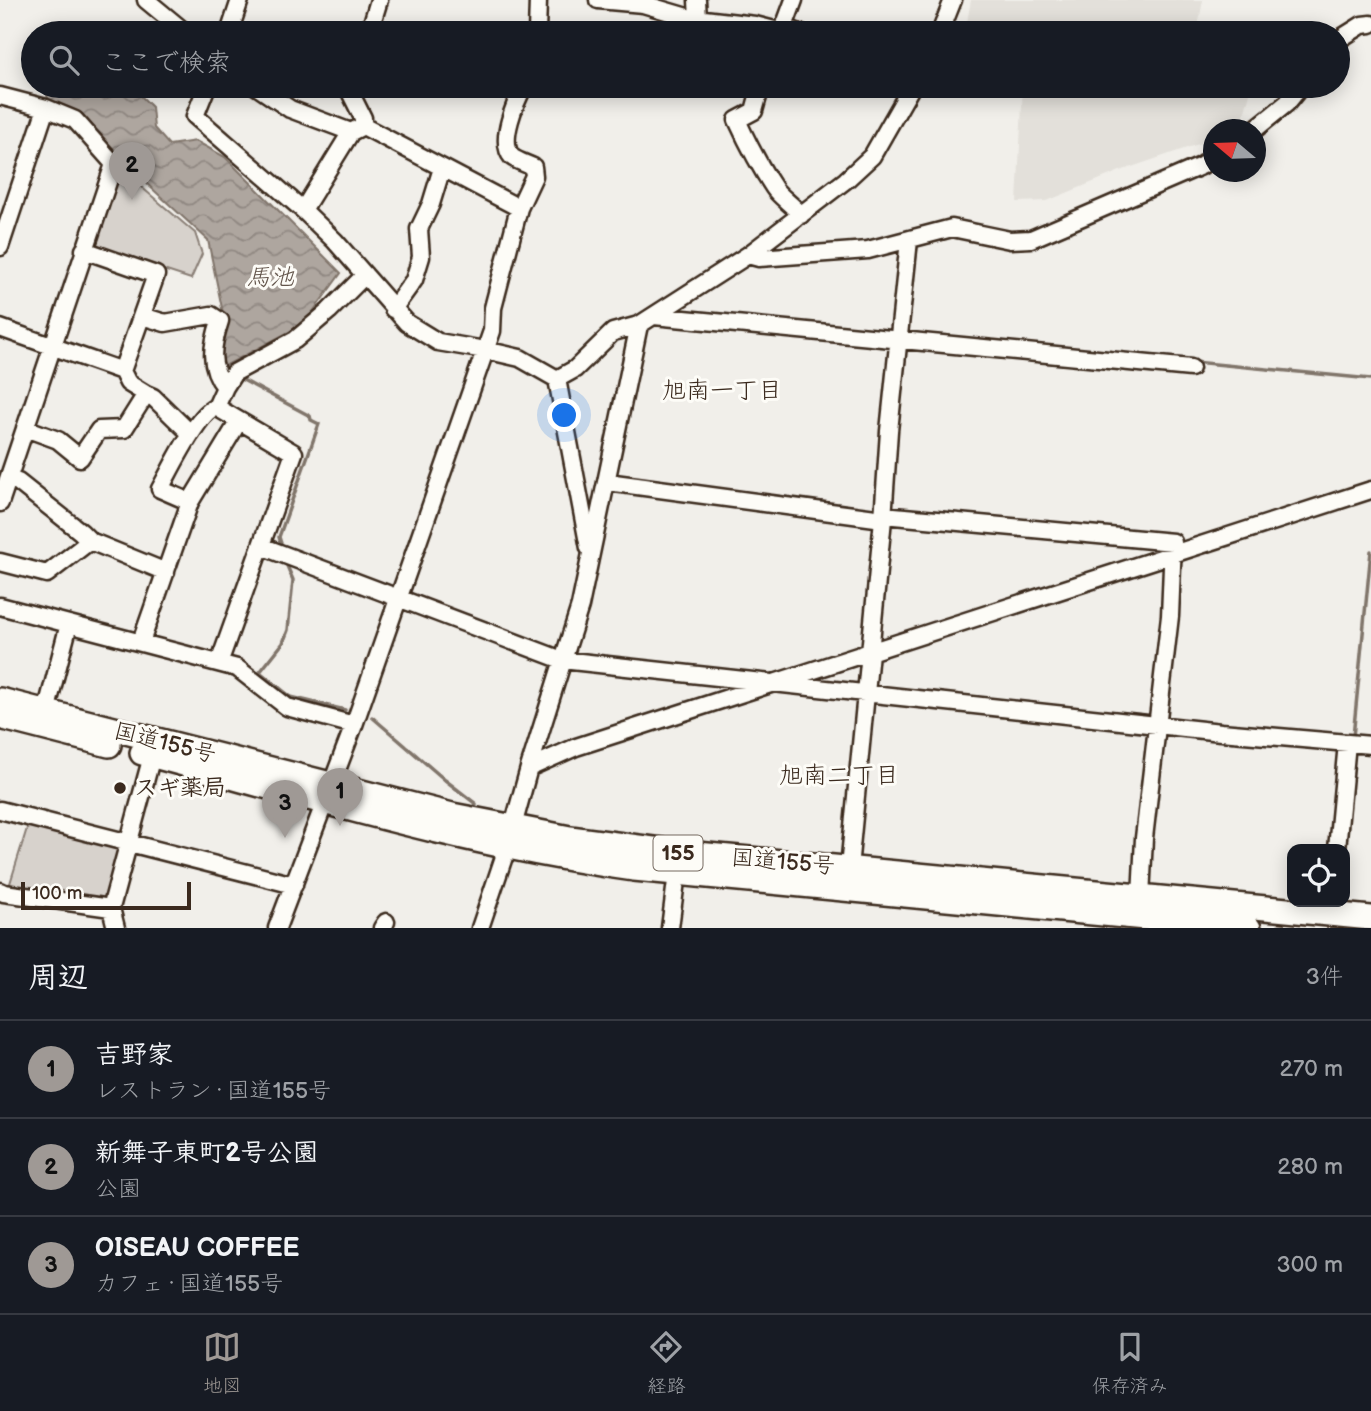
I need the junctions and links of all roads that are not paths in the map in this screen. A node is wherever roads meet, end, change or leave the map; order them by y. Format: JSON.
{"nodes":[{"id":1,"x":146,"y":0,"type":"edge"},
{"id":2,"x":240,"y":0,"type":"edge"},
{"id":3,"x":379,"y":0,"type":"edge"},
{"id":4,"x":538,"y":0,"type":"edge"},
{"id":5,"x":598,"y":0,"type":"edge"},
{"id":6,"x":697,"y":0,"type":"edge"},
{"id":7,"x":794,"y":0,"type":"edge"},
{"id":8,"x":953,"y":0,"type":"edge"},
{"id":9,"x":698,"y":19,"type":"junction"},
{"id":10,"x":171,"y":21,"type":"edge"},
{"id":11,"x":233,"y":21,"type":"edge"},
{"id":12,"x":373,"y":21,"type":"edge"},
{"id":13,"x":537,"y":21,"type":"edge"},
{"id":14,"x":717,"y":21,"type":"edge"},
{"id":15,"x":784,"y":21,"type":"edge"},
{"id":16,"x":945,"y":21,"type":"edge"},
{"id":17,"x":1371,"y":24,"type":"edge"},
{"id":18,"x":1350,"y":32,"type":"edge"},
{"id":19,"x":0,"y":96,"type":"edge"},
{"id":20,"x":202,"y":98,"type":"edge"},
{"id":21,"x":274,"y":98,"type":"edge"},
{"id":22,"x":353,"y":98,"type":"edge"},
{"id":23,"x":519,"y":98,"type":"edge"},
{"id":24,"x":758,"y":98,"type":"edge"},
{"id":25,"x":901,"y":98,"type":"edge"},
{"id":26,"x":1291,"y":98,"type":"edge"},
{"id":27,"x":46,"y":108,"type":"junction"},
{"id":28,"x":1266,"y":120,"type":"edge"},
{"id":29,"x":357,"y":129,"type":"junction"},
{"id":30,"x":1203,"y":164,"type":"edge"},
{"id":31,"x":442,"y":168,"type":"junction"},
{"id":32,"x":519,"y":208,"type":"junction"},
{"id":33,"x":303,"y":210,"type":"junction"},
{"id":34,"x":801,"y":215,"type":"junction"},
{"id":35,"x":909,"y":240,"type":"junction"},
{"id":36,"x":0,"y":247,"type":"edge"},
{"id":37,"x":84,"y":250,"type":"junction"},
{"id":38,"x":748,"y":256,"type":"junction"},
{"id":39,"x":365,"y":275,"type":"junction"},
{"id":40,"x":393,"y":309,"type":"junction"},
{"id":41,"x":142,"y":316,"type":"junction"},
{"id":42,"x":654,"y":316,"type":"junction"},
{"id":43,"x":639,"y":325,"type":"junction"},
{"id":44,"x":0,"y":328,"type":"edge"},
{"id":45,"x":900,"y":340,"type":"junction"},
{"id":46,"x":52,"y":346,"type":"junction"},
{"id":47,"x":485,"y":349,"type":"junction"},
{"id":48,"x":1191,"y":368,"type":"dead end"},
{"id":49,"x":122,"y":372,"type":"junction"},
{"id":50,"x":557,"y":379,"type":"junction"},
{"id":51,"x":225,"y":387,"type":"junction"},
{"id":52,"x":146,"y":394,"type":"junction"},
{"id":53,"x":216,"y":407,"type":"junction"},
{"id":54,"x":239,"y":421,"type":"junction"},
{"id":55,"x":25,"y":428,"type":"junction"},
{"id":56,"x":191,"y":434,"type":"junction"},
{"id":57,"x":9,"y":478,"type":"junction"},
{"id":58,"x":607,"y":482,"type":"junction"},
{"id":59,"x":1371,"y":490,"type":"edge"},
{"id":60,"x":190,"y":502,"type":"junction"},
{"id":61,"x":0,"y":503,"type":"edge"},
{"id":62,"x":883,"y":517,"type":"junction"},
{"id":63,"x":90,"y":541,"type":"junction"},
{"id":64,"x":261,"y":546,"type":"junction"},
{"id":65,"x":1172,"y":555,"type":"junction"},
{"id":66,"x":591,"y":558,"type":"junction"},
{"id":67,"x":0,"y":562,"type":"edge"},
{"id":68,"x":166,"y":572,"type":"junction"},
{"id":69,"x":399,"y":599,"type":"junction"},
{"id":70,"x":0,"y":606,"type":"edge"},
{"id":71,"x":69,"y":624,"type":"junction"},
{"id":72,"x":141,"y":642,"type":"junction"},
{"id":73,"x":870,"y":652,"type":"junction"},
{"id":74,"x":562,"y":660,"type":"junction"},
{"id":75,"x":219,"y":663,"type":"junction"},
{"id":76,"x":772,"y":683,"type":"junction"},
{"id":77,"x":865,"y":692,"type":"junction"},
{"id":78,"x":0,"y":700,"type":"edge"},
{"id":79,"x":46,"y":712,"type":"junction"},
{"id":80,"x":0,"y":717,"type":"edge"},
{"id":81,"x":354,"y":725,"type":"junction"},
{"id":82,"x":1156,"y":725,"type":"junction"},
{"id":83,"x":1347,"y":743,"type":"junction"},
{"id":84,"x":1371,"y":745,"type":"edge"},
{"id":85,"x":152,"y":756,"type":"junction"},
{"id":86,"x":529,"y":768,"type":"junction"},
{"id":87,"x":328,"y":794,"type":"junction"},
{"id":88,"x":0,"y":810,"type":"edge"},
{"id":89,"x":510,"y":838,"type":"junction"},
{"id":90,"x":129,"y":842,"type":"junction"},
{"id":91,"x":1337,"y":844,"type":"edge"},
{"id":92,"x":849,"y":868,"type":"junction"},
{"id":93,"x":677,"y":873,"type":"junction"},
{"id":94,"x":294,"y":885,"type":"junction"},
{"id":95,"x":0,"y":891,"type":"edge"},
{"id":96,"x":1141,"y":897,"type":"junction"},
{"id":97,"x":111,"y":908,"type":"junction"},
{"id":98,"x":1332,"y":908,"type":"edge"},
{"id":99,"x":1371,"y":918,"type":"edge"},
{"id":100,"x":1174,"y":925,"type":"edge"},
{"id":101,"x":116,"y":928,"type":"edge"},
{"id":102,"x":278,"y":928,"type":"edge"},
{"id":103,"x":480,"y":928,"type":"edge"},
{"id":104,"x":670,"y":928,"type":"edge"},
{"id":105,"x":1249,"y":928,"type":"edge"}],
"edges":[{"from":1,"to":10,"type":"street"},
{"from":2,"to":11,"type":"street"},
{"from":3,"to":12,"type":"street"},
{"from":4,"to":13,"type":"street"},
{"from":5,"to":9,"type":"street"},
{"from":6,"to":9,"type":"street"},
{"from":7,"to":15,"type":"street"},
{"from":8,"to":16,"type":"street"},
{"from":9,"to":14,"type":"street"},
{"from":17,"to":18,"type":"street"},
{"from":19,"to":27,"type":"street"},
{"from":20,"to":33,"type":"street"},
{"from":21,"to":29,"type":"street"},
{"from":22,"to":29,"type":"street"},
{"from":23,"to":32,"type":"street"},
{"from":24,"to":34,"type":"street"},
{"from":25,"to":34,"type":"street"},
{"from":26,"to":28,"type":"street"},
{"from":27,"to":36,"type":"street"},
{"from":27,"to":37,"type":"street"},
{"from":29,"to":31,"type":"street"},
{"from":29,"to":33,"type":"street"},
{"from":30,"to":35,"type":"street"},
{"from":31,"to":32,"type":"street"},
{"from":31,"to":40,"type":"street"},
{"from":32,"to":47,"type":"street"},
{"from":33,"to":39,"type":"street"},
{"from":34,"to":38,"type":"street"},
{"from":35,"to":38,"type":"street"},
{"from":35,"to":45,"type":"street"},
{"from":37,"to":41,"type":"street"},
{"from":37,"to":46,"type":"street"},
{"from":38,"to":42,"type":"street"},
{"from":39,"to":40,"type":"street"},
{"from":39,"to":51,"type":"street"},
{"from":40,"to":47,"type":"street"},
{"from":41,"to":49,"type":"street"},
{"from":41,"to":51,"type":"street"},
{"from":42,"to":43,"type":"street"},
{"from":42,"to":45,"type":"street"},
{"from":43,"to":50,"type":"street"},
{"from":43,"to":58,"type":"street"},
{"from":44,"to":46,"type":"street"},
{"from":45,"to":48,"type":"street"},
{"from":45,"to":62,"type":"street"},
{"from":46,"to":49,"type":"street"},
{"from":46,"to":55,"type":"street"},
{"from":47,"to":50,"type":"street"},
{"from":47,"to":69,"type":"street"},
{"from":49,"to":52,"type":"street"},
{"from":50,"to":66,"type":"street"},
{"from":51,"to":53,"type":"street"},
{"from":52,"to":55,"type":"street"},
{"from":52,"to":56,"type":"street"},
{"from":53,"to":54,"type":"street"},
{"from":53,"to":56,"type":"street"},
{"from":54,"to":60,"type":"street"},
{"from":54,"to":64,"type":"street"},
{"from":55,"to":57,"type":"street"},
{"from":56,"to":60,"type":"street"},
{"from":57,"to":61,"type":"street"},
{"from":57,"to":63,"type":"street"},
{"from":58,"to":62,"type":"street"},
{"from":58,"to":66,"type":"street"},
{"from":59,"to":65,"type":"street"},
{"from":60,"to":68,"type":"street"},
{"from":62,"to":65,"type":"street"},
{"from":62,"to":73,"type":"street"},
{"from":63,"to":67,"type":"street"},
{"from":63,"to":68,"type":"street"},
{"from":64,"to":69,"type":"street"},
{"from":64,"to":75,"type":"street"},
{"from":65,"to":73,"type":"street"},
{"from":65,"to":82,"type":"street"},
{"from":66,"to":74,"type":"street"},
{"from":68,"to":72,"type":"street"},
{"from":69,"to":74,"type":"street"},
{"from":69,"to":81,"type":"street"},
{"from":70,"to":71,"type":"street"},
{"from":71,"to":72,"type":"street"},
{"from":71,"to":79,"type":"street"},
{"from":72,"to":75,"type":"street"},
{"from":73,"to":76,"type":"street"},
{"from":73,"to":77,"type":"street"},
{"from":74,"to":76,"type":"street"},
{"from":74,"to":86,"type":"street"},
{"from":75,"to":81,"type":"street"},
{"from":76,"to":77,"type":"street"},
{"from":76,"to":86,"type":"street"},
{"from":77,"to":82,"type":"street"},
{"from":77,"to":92,"type":"street"},
{"from":78,"to":79,"type":"highway","name":"国道155号","number":"155"},
{"from":79,"to":87,"type":"highway","name":"国道155号","number":"155"},
{"from":80,"to":85,"type":"highway","name":"国道155号","number":"155"},
{"from":81,"to":87,"type":"street"},
{"from":82,"to":83,"type":"street"},
{"from":82,"to":96,"type":"street"},
{"from":83,"to":84,"type":"street"},
{"from":83,"to":91,"type":"street"},
{"from":85,"to":87,"type":"highway","name":"国道155号","number":"155"},
{"from":85,"to":90,"type":"street"},
{"from":86,"to":89,"type":"street"},
{"from":87,"to":89,"type":"highway","name":"国道155号","number":"155"},
{"from":87,"to":94,"type":"street"},
{"from":88,"to":90,"type":"street"},
{"from":89,"to":92,"type":"highway","name":"国道155号","number":"155"},
{"from":89,"to":93,"type":"highway","name":"国道155号","number":"155"},
{"from":89,"to":103,"type":"street"},
{"from":90,"to":94,"type":"street"},
{"from":90,"to":97,"type":"street"},
{"from":92,"to":96,"type":"highway","name":"国道155号","number":"155"},
{"from":93,"to":100,"type":"highway","name":"国道155号","number":"155"},
{"from":93,"to":104,"type":"street"},
{"from":94,"to":102,"type":"street"},
{"from":95,"to":97,"type":"street"},
{"from":96,"to":98,"type":"highway","name":"国道155号","number":"155"},
{"from":97,"to":101,"type":"street"},
{"from":98,"to":99,"type":"highway","name":"国道155号","number":"155"},
{"from":100,"to":105,"type":"highway","name":"国道155号","number":"155"}]}
